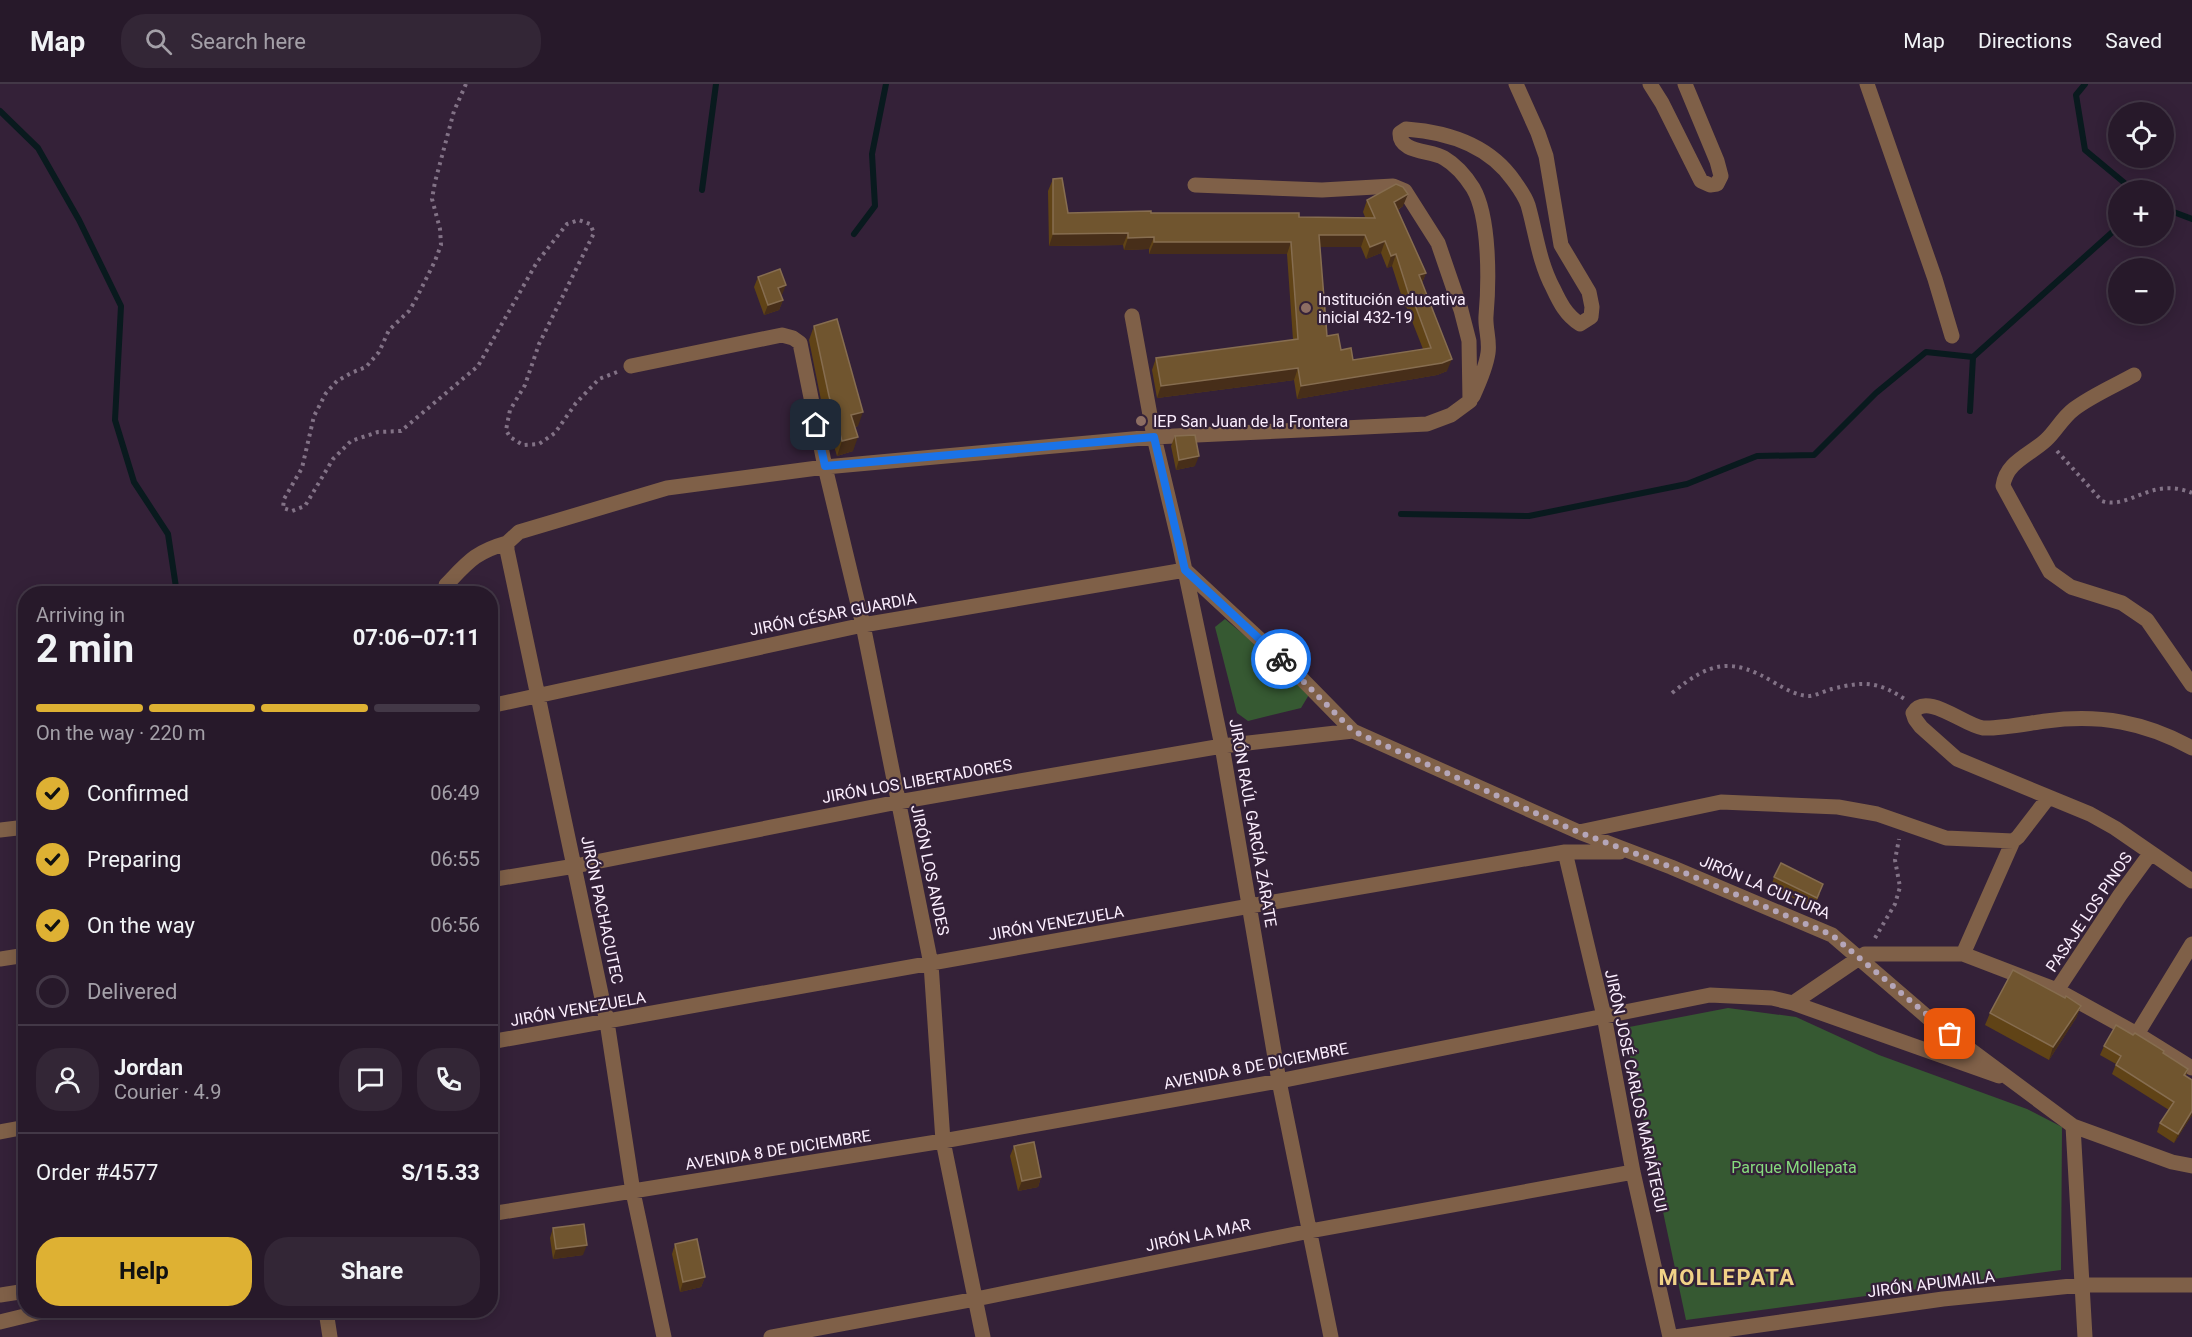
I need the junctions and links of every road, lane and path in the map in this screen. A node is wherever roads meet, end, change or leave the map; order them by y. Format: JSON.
{"nodes":[{"id":1,"x":466,"y":84,"type":"edge"},
{"id":2,"x":1516,"y":84,"type":"edge"},
{"id":3,"x":1650,"y":84,"type":"edge"},
{"id":4,"x":1685,"y":84,"type":"edge"},
{"id":5,"x":1867,"y":84,"type":"edge"},
{"id":6,"x":1196,"y":185,"type":"dead end"},
{"id":7,"x":1132,"y":316,"type":"dead end"},
{"id":8,"x":1952,"y":336,"type":"dead end"},
{"id":9,"x":631,"y":366,"type":"joint"},
{"id":10,"x":2134,"y":375,"type":"dead end"},
{"id":11,"x":1470,"y":402,"type":"junction"},
{"id":12,"x":1154,"y":437,"type":"junction"},
{"id":13,"x":2045,"y":441,"type":"junction"},
{"id":14,"x":825,"y":466,"type":"junction"},
{"id":15,"x":2192,"y":494,"type":"edge"},
{"id":16,"x":507,"y":543,"type":"junction"},
{"id":17,"x":1185,"y":570,"type":"junction"},
{"id":18,"x":446,"y":585,"type":"dead end"},
{"id":19,"x":862,"y":625,"type":"junction"},
{"id":20,"x":2192,"y":685,"type":"edge"},
{"id":21,"x":1672,"y":693,"type":"dead end"},
{"id":22,"x":538,"y":694,"type":"junction"},
{"id":23,"x":498,"y":704,"type":"edge"},
{"id":24,"x":1916,"y":708,"type":"junction"},
{"id":25,"x":1353,"y":731,"type":"junction"},
{"id":26,"x":1222,"y":746,"type":"junction"},
{"id":27,"x":2192,"y":748,"type":"edge"},
{"id":28,"x":2048,"y":798,"type":"junction"},
{"id":29,"x":897,"y":802,"type":"junction"},
{"id":30,"x":1903,"y":822,"type":"junction"},
{"id":31,"x":18,"y":828,"type":"edge"},
{"id":32,"x":0,"y":831,"type":"edge"},
{"id":33,"x":1578,"y":832,"type":"junction"},
{"id":34,"x":2013,"y":841,"type":"junction"},
{"id":35,"x":1565,"y":852,"type":"junction"},
{"id":36,"x":1629,"y":852,"type":"junction"},
{"id":37,"x":2150,"y":854,"type":"junction"},
{"id":38,"x":575,"y":866,"type":"junction"},
{"id":39,"x":498,"y":879,"type":"edge"},
{"id":40,"x":2192,"y":881,"type":"edge"},
{"id":41,"x":1250,"y":906,"type":"junction"},
{"id":42,"x":2192,"y":944,"type":"edge"},
{"id":43,"x":1963,"y":954,"type":"junction"},
{"id":44,"x":1862,"y":955,"type":"junction"},
{"id":45,"x":18,"y":957,"type":"edge"},
{"id":46,"x":0,"y":959,"type":"edge"},
{"id":47,"x":931,"y":964,"type":"junction"},
{"id":48,"x":2057,"y":990,"type":"junction"},
{"id":49,"x":1793,"y":1003,"type":"junction"},
{"id":50,"x":1604,"y":1016,"type":"junction"},
{"id":51,"x":607,"y":1023,"type":"junction"},
{"id":52,"x":2137,"y":1034,"type":"junction"},
{"id":53,"x":498,"y":1041,"type":"edge"},
{"id":54,"x":2192,"y":1068,"type":"edge"},
{"id":55,"x":1279,"y":1081,"type":"junction"},
{"id":56,"x":2016,"y":1082,"type":"junction"},
{"id":57,"x":2073,"y":1126,"type":"junction"},
{"id":58,"x":18,"y":1129,"type":"edge"},
{"id":59,"x":0,"y":1132,"type":"edge"},
{"id":60,"x":943,"y":1141,"type":"junction"},
{"id":61,"x":2192,"y":1166,"type":"edge"},
{"id":62,"x":1633,"y":1172,"type":"junction"},
{"id":63,"x":633,"y":1192,"type":"junction"},
{"id":64,"x":498,"y":1213,"type":"edge"},
{"id":65,"x":1310,"y":1231,"type":"junction"},
{"id":66,"x":2081,"y":1285,"type":"junction"},
{"id":67,"x":2192,"y":1285,"type":"edge"},
{"id":68,"x":18,"y":1292,"type":"edge"},
{"id":69,"x":0,"y":1295,"type":"edge"},
{"id":70,"x":976,"y":1299,"type":"junction"},
{"id":71,"x":18,"y":1318,"type":"edge"},
{"id":72,"x":327,"y":1318,"type":"edge"},
{"id":73,"x":0,"y":1322,"type":"edge"},
{"id":74,"x":330,"y":1337,"type":"edge"},
{"id":75,"x":664,"y":1337,"type":"edge"},
{"id":76,"x":771,"y":1337,"type":"edge"},
{"id":77,"x":983,"y":1337,"type":"edge"},
{"id":78,"x":1331,"y":1337,"type":"edge"},
{"id":79,"x":1670,"y":1337,"type":"edge"},
{"id":80,"x":1676,"y":1337,"type":"edge"},
{"id":81,"x":2085,"y":1337,"type":"edge"}],
"edges":[{"from":1,"to":9,"type":"path"},
{"from":2,"to":11,"type":"street"},
{"from":3,"to":4,"type":"street"},
{"from":5,"to":8,"type":"street"},
{"from":6,"to":11,"type":"street"},
{"from":7,"to":12,"type":"street","name":"JIRÓN RAÚL GARCÍA ZÁRATE"},
{"from":9,"to":14,"type":"street","name":"JIRÓN LOS ANDES"},
{"from":10,"to":13,"type":"street"},
{"from":11,"to":12,"type":"street"},
{"from":12,"to":14,"type":"street"},
{"from":12,"to":17,"type":"street","name":"JIRÓN RAÚL GARCÍA ZÁRATE"},
{"from":13,"to":15,"type":"path"},
{"from":13,"to":20,"type":"street"},
{"from":14,"to":16,"type":"street"},
{"from":14,"to":19,"type":"street","name":"JIRÓN LOS ANDES"},
{"from":16,"to":18,"type":"street"},
{"from":16,"to":22,"type":"street","name":"JIRÓN PACHACUTEC"},
{"from":17,"to":19,"type":"street","name":"JIRÓN CÉSAR GUARDIA"},
{"from":17,"to":25,"type":"street"},
{"from":17,"to":26,"type":"street","name":"JIRÓN RAÚL GARCÍA ZÁRATE"},
{"from":19,"to":22,"type":"street","name":"JIRÓN CÉSAR GUARDIA"},
{"from":19,"to":29,"type":"street","name":"JIRÓN LOS ANDES"},
{"from":21,"to":24,"type":"path"},
{"from":22,"to":23,"type":"street","name":"JIRÓN CÉSAR GUARDIA"},
{"from":22,"to":38,"type":"street","name":"JIRÓN PACHACUTEC"},
{"from":24,"to":27,"type":"street"},
{"from":24,"to":28,"type":"street"},
{"from":25,"to":26,"type":"street","name":"JIRÓN LOS LIBERTADORES"},
{"from":25,"to":33,"type":"street","name":"JIRÓN LA CULTURA"},
{"from":26,"to":29,"type":"street","name":"JIRÓN LOS LIBERTADORES"},
{"from":26,"to":41,"type":"street","name":"JIRÓN RAÚL GARCÍA ZÁRATE"},
{"from":28,"to":34,"type":"street"},
{"from":28,"to":37,"type":"street"},
{"from":29,"to":38,"type":"street","name":"JIRÓN LOS LIBERTADORES"},
{"from":29,"to":47,"type":"street","name":"JIRÓN LOS ANDES"},
{"from":30,"to":33,"type":"street"},
{"from":30,"to":34,"type":"street"},
{"from":30,"to":44,"type":"path"},
{"from":31,"to":32,"type":"street"},
{"from":33,"to":36,"type":"street","name":"JIRÓN LA CULTURA"},
{"from":34,"to":43,"type":"street"},
{"from":35,"to":36,"type":"street","name":"JIRÓN VENEZUELA"},
{"from":35,"to":41,"type":"street","name":"JIRÓN VENEZUELA"},
{"from":35,"to":50,"type":"street","name":"JIRÓN JOSÉ CARLOS MARIÁTEGUI"},
{"from":36,"to":44,"type":"street","name":"JIRÓN LA CULTURA"},
{"from":37,"to":40,"type":"street"},
{"from":37,"to":48,"type":"street","name":"PASAJE LOS PINOS"},
{"from":38,"to":39,"type":"street","name":"JIRÓN LOS LIBERTADORES"},
{"from":38,"to":51,"type":"street","name":"JIRÓN PACHACUTEC"},
{"from":41,"to":47,"type":"street","name":"JIRÓN VENEZUELA"},
{"from":41,"to":55,"type":"street","name":"JIRÓN RAÚL GARCÍA ZÁRATE"},
{"from":42,"to":52,"type":"street"},
{"from":43,"to":44,"type":"street"},
{"from":43,"to":48,"type":"street"},
{"from":44,"to":49,"type":"street"},
{"from":44,"to":56,"type":"street","name":"JIRÓN LA CULTURA"},
{"from":45,"to":46,"type":"street"},
{"from":47,"to":51,"type":"street","name":"JIRÓN VENEZUELA"},
{"from":47,"to":60,"type":"street","name":"JIRÓN LOS ANDES"},
{"from":48,"to":52,"type":"street"},
{"from":49,"to":50,"type":"street","name":"AVENIDA 8 DE DICIEMBRE"},
{"from":49,"to":56,"type":"street","name":"AVENIDA 8 DE DICIEMBRE"},
{"from":50,"to":55,"type":"street","name":"AVENIDA 8 DE DICIEMBRE"},
{"from":50,"to":62,"type":"street","name":"JIRÓN JOSÉ CARLOS MARIÁTEGUI"},
{"from":51,"to":53,"type":"street","name":"JIRÓN VENEZUELA"},
{"from":51,"to":63,"type":"street","name":"JIRÓN PACHACUTEC"},
{"from":52,"to":54,"type":"street"},
{"from":55,"to":60,"type":"street","name":"AVENIDA 8 DE DICIEMBRE"},
{"from":55,"to":65,"type":"street","name":"JIRÓN RAÚL GARCÍA ZÁRATE"},
{"from":56,"to":57,"type":"street","name":"JIRÓN LA CULTURA"},
{"from":57,"to":61,"type":"street","name":"JIRÓN LA CULTURA"},
{"from":57,"to":66,"type":"street"},
{"from":58,"to":59,"type":"street"},
{"from":60,"to":63,"type":"street","name":"AVENIDA 8 DE DICIEMBRE"},
{"from":60,"to":70,"type":"street","name":"JIRÓN LOS ANDES"},
{"from":62,"to":65,"type":"street","name":"JIRÓN LA MAR"},
{"from":62,"to":79,"type":"street","name":"JIRÓN JOSÉ CARLOS MARIÁTEGUI"},
{"from":63,"to":64,"type":"street","name":"AVENIDA 8 DE DICIEMBRE"},
{"from":63,"to":75,"type":"street","name":"JIRÓN PACHACUTEC"},
{"from":65,"to":70,"type":"street","name":"JIRÓN LA MAR"},
{"from":65,"to":78,"type":"street","name":"JIRÓN RAÚL GARCÍA ZÁRATE"},
{"from":66,"to":67,"type":"street","name":"JIRÓN APUMAILA"},
{"from":66,"to":80,"type":"street","name":"JIRÓN APUMAILA"},
{"from":66,"to":81,"type":"street"},
{"from":68,"to":69,"type":"street"},
{"from":70,"to":76,"type":"street","name":"JIRÓN LA MAR"},
{"from":70,"to":77,"type":"street","name":"JIRÓN LOS ANDES"},
{"from":71,"to":73,"type":"street"},
{"from":72,"to":74,"type":"street"}]}
